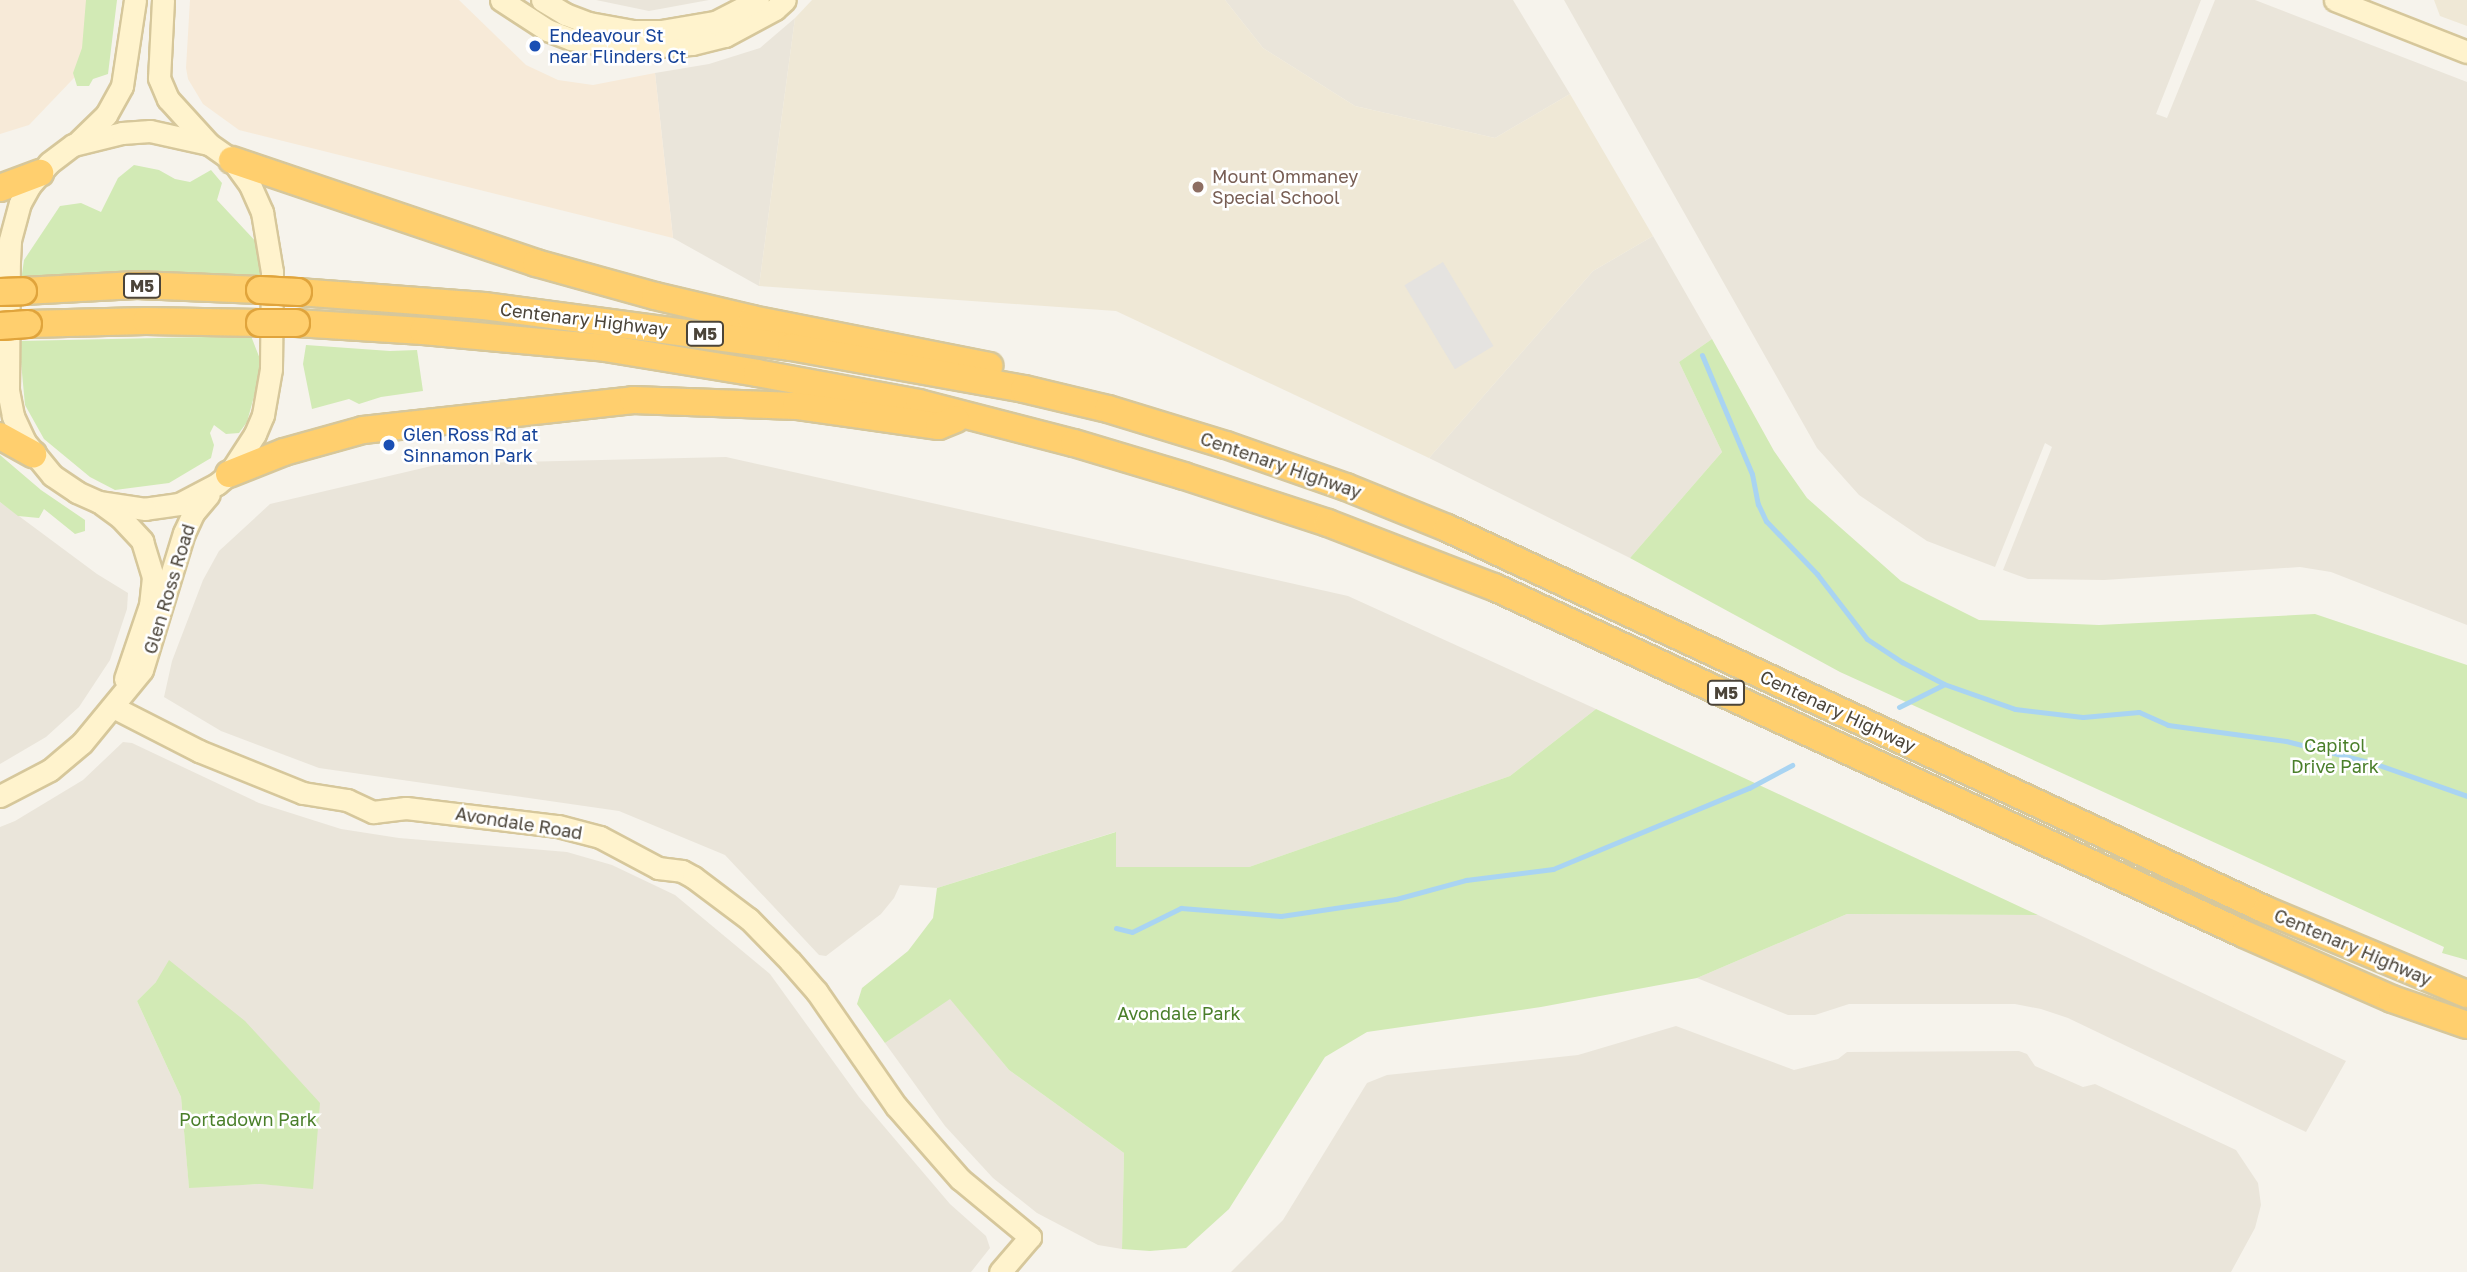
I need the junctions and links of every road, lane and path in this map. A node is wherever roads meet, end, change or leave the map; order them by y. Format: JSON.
{"nodes":[{"id":1,"x":135,"y":0,"type":"edge"},
{"id":2,"x":163,"y":0,"type":"edge"},
{"id":3,"x":502,"y":0,"type":"edge"},
{"id":4,"x":542,"y":0,"type":"edge"},
{"id":5,"x":758,"y":0,"type":"edge"},
{"id":6,"x":785,"y":0,"type":"edge"},
{"id":7,"x":2335,"y":0,"type":"edge"},
{"id":8,"x":2467,"y":52,"type":"edge"},
{"id":9,"x":209,"y":144,"type":"junction"},
{"id":10,"x":73,"y":145,"type":"junction"},
{"id":11,"x":232,"y":160,"type":"junction"},
{"id":12,"x":40,"y":173,"type":"junction"},
{"id":13,"x":0,"y":188,"type":"edge"},
{"id":14,"x":12,"y":292,"type":"edge"},
{"id":15,"x":0,"y":326,"type":"edge"},
{"id":16,"x":1108,"y":409,"type":"junction"},
{"id":17,"x":964,"y":415,"type":"junction"},
{"id":18,"x":0,"y":436,"type":"edge"},
{"id":19,"x":33,"y":454,"type":"junction"},
{"id":20,"x":223,"y":479,"type":"junction"},
{"id":21,"x":99,"y":502,"type":"junction"},
{"id":22,"x":117,"y":701,"type":"junction"},
{"id":23,"x":0,"y":796,"type":"edge"},
{"id":24,"x":2467,"y":994,"type":"edge"},
{"id":25,"x":2467,"y":1026,"type":"edge"},
{"id":26,"x":1000,"y":1272,"type":"edge"}],
"edges":[{"from":1,"to":10,"type":"main road"},
{"from":2,"to":9,"type":"main road"},
{"from":3,"to":6,"type":"main road"},
{"from":4,"to":5,"type":"main road"},
{"from":7,"to":8,"type":"main road"},
{"from":9,"to":10,"type":"main road"},
{"from":9,"to":11,"type":"main road"},
{"from":10,"to":12,"type":"main road"},
{"from":11,"to":16,"type":"highway"},
{"from":11,"to":20,"type":"main road","name":"Glen Ross Road"},
{"from":12,"to":13,"type":"highway"},
{"from":12,"to":19,"type":"main road"},
{"from":14,"to":16,"type":"highway","name":"Centenary Highway","number":"M5","bridge":true},
{"from":15,"to":17,"type":"highway","name":"Centenary Highway","number":"M5","bridge":true},
{"from":16,"to":24,"type":"highway","name":"Centenary Highway","number":"M5"},
{"from":17,"to":20,"type":"highway"},
{"from":17,"to":25,"type":"highway","name":"Centenary Highway","number":"M5"},
{"from":18,"to":19,"type":"highway"},
{"from":19,"to":21,"type":"main road"},
{"from":20,"to":21,"type":"main road"},
{"from":20,"to":22,"type":"main road","name":"Glen Ross Road"},
{"from":21,"to":22,"type":"main road","name":"Glen Ross Road"},
{"from":22,"to":23,"type":"main road","name":"Glen Ross Road"},
{"from":22,"to":26,"type":"main road","name":"Avondale Road"}]}
